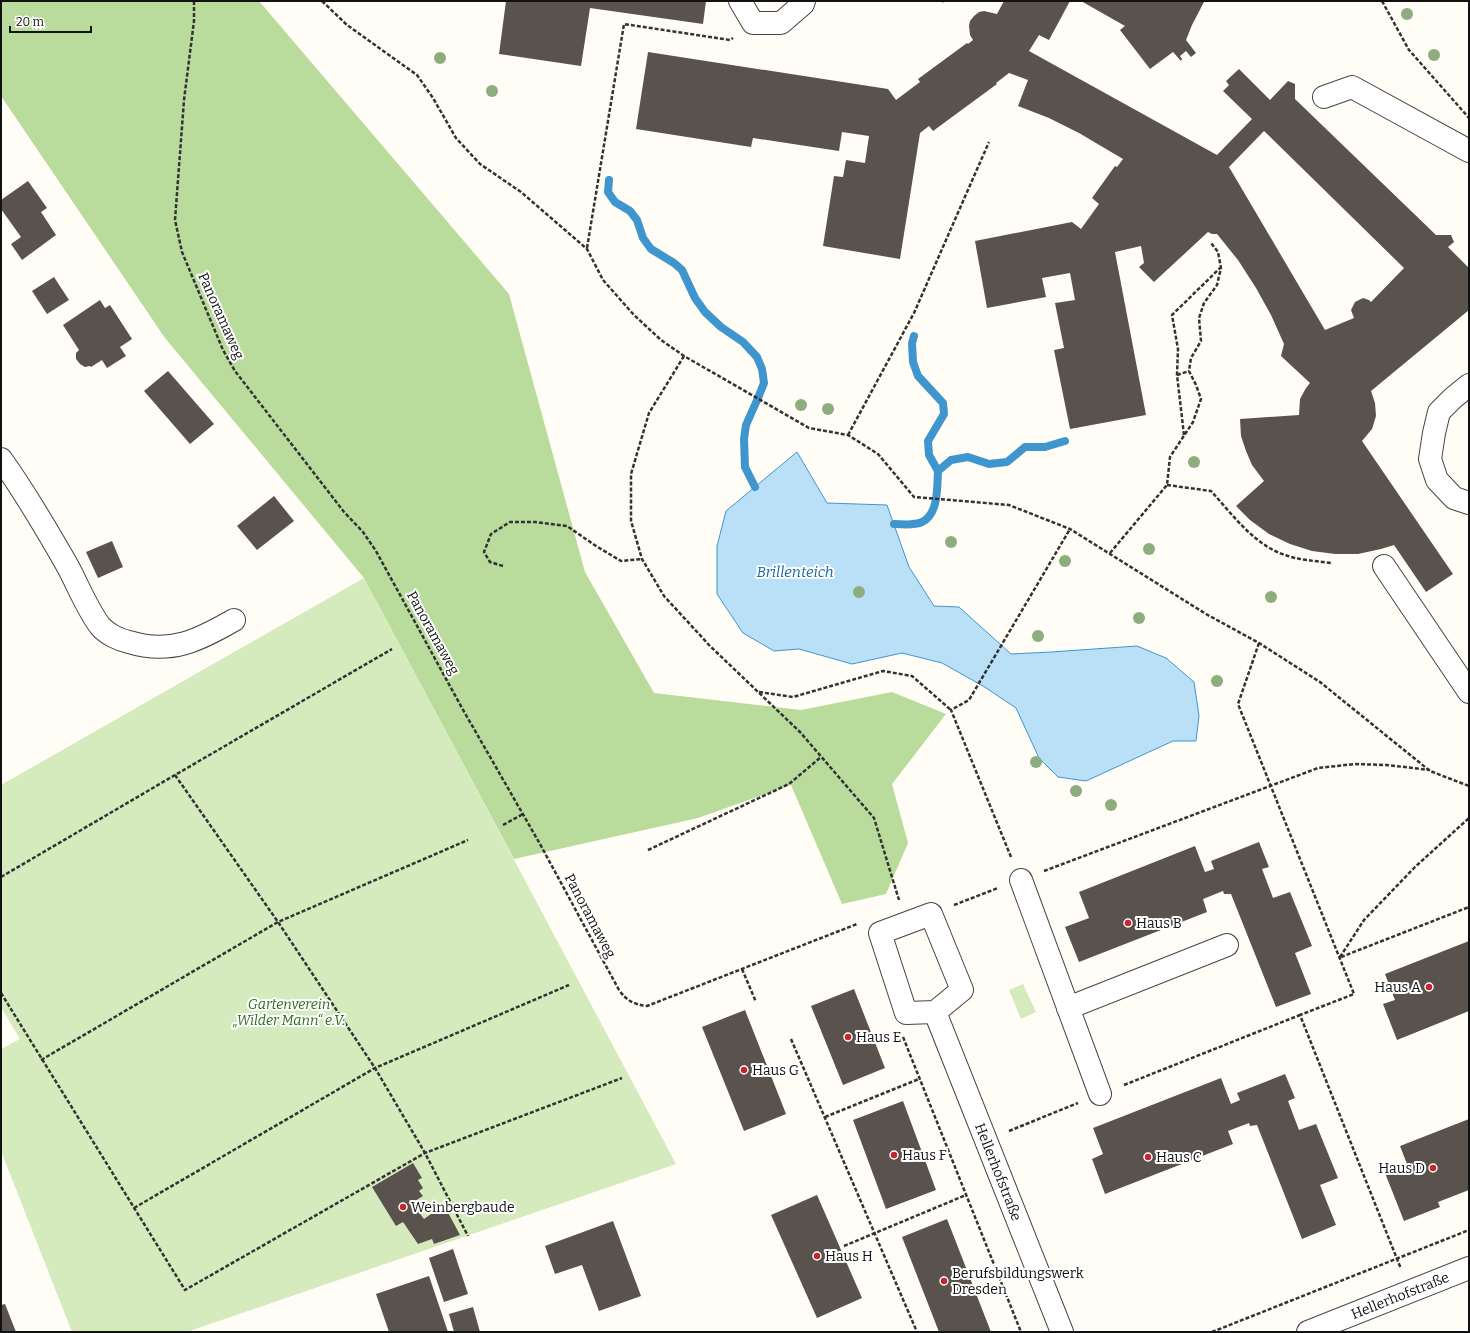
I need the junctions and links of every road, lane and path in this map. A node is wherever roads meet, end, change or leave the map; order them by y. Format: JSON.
{"nodes":[{"id":1,"x":194,"y":1,"type":"edge"},
{"id":2,"x":322,"y":1,"type":"edge"},
{"id":3,"x":740,"y":1,"type":"edge"},
{"id":4,"x":804,"y":1,"type":"edge"},
{"id":5,"x":1382,"y":1,"type":"edge"},
{"id":6,"x":752,"y":23,"type":"junction"},
{"id":7,"x":1324,"y":97,"type":"dead end"},
{"id":8,"x":1469,"y":118,"type":"edge"},
{"id":9,"x":990,"y":142,"type":"dead end"},
{"id":10,"x":1469,"y":151,"type":"edge"},
{"id":11,"x":1211,"y":243,"type":"dead end"},
{"id":12,"x":587,"y":249,"type":"junction"},
{"id":13,"x":1221,"y":268,"type":"junction"},
{"id":14,"x":684,"y":356,"type":"junction"},
{"id":15,"x":1189,"y":371,"type":"junction"},
{"id":16,"x":1177,"y":375,"type":"junction"},
{"id":17,"x":1469,"y":386,"type":"edge"},
{"id":18,"x":1184,"y":434,"type":"junction"},
{"id":19,"x":848,"y":435,"type":"junction"},
{"id":20,"x":1,"y":459,"type":"edge"},
{"id":21,"x":1167,"y":485,"type":"junction"},
{"id":22,"x":1469,"y":503,"type":"edge"},
{"id":23,"x":1070,"y":529,"type":"junction"},
{"id":24,"x":1110,"y":553,"type":"junction"},
{"id":25,"x":642,"y":559,"type":"junction"},
{"id":26,"x":1331,"y":563,"type":"dead end"},
{"id":27,"x":503,"y":566,"type":"dead end"},
{"id":28,"x":1384,"y":566,"type":"dead end"},
{"id":29,"x":234,"y":620,"type":"dead end"},
{"id":30,"x":1259,"y":643,"type":"junction"},
{"id":31,"x":392,"y":650,"type":"dead end"},
{"id":32,"x":759,"y":692,"type":"junction"},
{"id":33,"x":1469,"y":692,"type":"edge"},
{"id":34,"x":951,"y":710,"type":"junction"},
{"id":35,"x":821,"y":758,"type":"junction"},
{"id":36,"x":1430,"y":771,"type":"junction"},
{"id":37,"x":175,"y":775,"type":"junction"},
{"id":38,"x":1271,"y":785,"type":"junction"},
{"id":39,"x":1469,"y":786,"type":"edge"},
{"id":40,"x":523,"y":814,"type":"junction"},
{"id":41,"x":1469,"y":818,"type":"edge"},
{"id":42,"x":504,"y":826,"type":"dead end"},
{"id":43,"x":468,"y":840,"type":"dead end"},
{"id":44,"x":648,"y":850,"type":"dead end"},
{"id":45,"x":1,"y":876,"type":"edge"},
{"id":46,"x":1021,"y":880,"type":"junction"},
{"id":47,"x":1469,"y":907,"type":"edge"},
{"id":48,"x":931,"y":914,"type":"junction"},
{"id":49,"x":278,"y":922,"type":"junction"},
{"id":50,"x":906,"y":924,"type":"junction"},
{"id":51,"x":861,"y":931,"type":"dead end"},
{"id":52,"x":1226,"y":945,"type":"dead end"},
{"id":53,"x":1340,"y":957,"type":"junction"},
{"id":54,"x":742,"y":969,"type":"junction"},
{"id":55,"x":569,"y":985,"type":"dead end"},
{"id":56,"x":1,"y":993,"type":"edge"},
{"id":57,"x":756,"y":1002,"type":"dead end"},
{"id":58,"x":1068,"y":1008,"type":"junction"},
{"id":59,"x":935,"y":1012,"type":"junction"},
{"id":60,"x":1300,"y":1016,"type":"junction"},
{"id":61,"x":901,"y":1034,"type":"dead end"},
{"id":62,"x":791,"y":1039,"type":"dead end"},
{"id":63,"x":42,"y":1060,"type":"junction"},
{"id":64,"x":375,"y":1068,"type":"junction"},
{"id":65,"x":622,"y":1078,"type":"dead end"},
{"id":66,"x":919,"y":1079,"type":"junction"},
{"id":67,"x":1100,"y":1094,"type":"junction"},
{"id":68,"x":825,"y":1117,"type":"junction"},
{"id":69,"x":986,"y":1141,"type":"junction"},
{"id":70,"x":425,"y":1152,"type":"junction"},
{"id":71,"x":966,"y":1196,"type":"junction"},
{"id":72,"x":134,"y":1208,"type":"junction"},
{"id":73,"x":1469,"y":1230,"type":"edge"},
{"id":74,"x":874,"y":1233,"type":"junction"},
{"id":75,"x":468,"y":1236,"type":"dead end"},
{"id":76,"x":844,"y":1246,"type":"dead end"},
{"id":77,"x":1396,"y":1258,"type":"junction"},
{"id":78,"x":1469,"y":1268,"type":"edge"},
{"id":79,"x":1410,"y":1291,"type":"junction"},
{"id":80,"x":917,"y":1332,"type":"edge"},
{"id":81,"x":1021,"y":1332,"type":"edge"},
{"id":82,"x":1062,"y":1332,"type":"edge"},
{"id":83,"x":1212,"y":1332,"type":"edge"},
{"id":84,"x":1308,"y":1332,"type":"edge"}],
"edges":[{"from":1,"to":40,"type":"path","name":"Panoramaweg"},
{"from":2,"to":12,"type":"path"},
{"from":3,"to":6,"type":"street"},
{"from":4,"to":6,"type":"street"},
{"from":5,"to":8,"type":"path"},
{"from":6,"to":12,"type":"path"},
{"from":7,"to":10,"type":"street"},
{"from":9,"to":19,"type":"path"},
{"from":11,"to":13,"type":"path"},
{"from":12,"to":14,"type":"path"},
{"from":13,"to":15,"type":"path"},
{"from":13,"to":16,"type":"path"},
{"from":14,"to":19,"type":"path"},
{"from":14,"to":25,"type":"path"},
{"from":15,"to":16,"type":"path"},
{"from":15,"to":18,"type":"path"},
{"from":16,"to":18,"type":"path"},
{"from":17,"to":22,"type":"street"},
{"from":18,"to":21,"type":"path"},
{"from":19,"to":23,"type":"path"},
{"from":20,"to":29,"type":"street"},
{"from":21,"to":24,"type":"path"},
{"from":21,"to":26,"type":"path"},
{"from":23,"to":24,"type":"path"},
{"from":23,"to":34,"type":"path"},
{"from":24,"to":30,"type":"path"},
{"from":25,"to":27,"type":"path"},
{"from":25,"to":32,"type":"path"},
{"from":28,"to":33,"type":"street"},
{"from":30,"to":36,"type":"path"},
{"from":30,"to":38,"type":"path"},
{"from":31,"to":37,"type":"path"},
{"from":32,"to":34,"type":"path"},
{"from":32,"to":35,"type":"path"},
{"from":34,"to":46,"type":"path"},
{"from":35,"to":44,"type":"path"},
{"from":35,"to":50,"type":"path"},
{"from":36,"to":38,"type":"path"},
{"from":36,"to":39,"type":"path"},
{"from":37,"to":45,"type":"path"},
{"from":37,"to":49,"type":"path"},
{"from":38,"to":46,"type":"path"},
{"from":38,"to":53,"type":"path"},
{"from":40,"to":42,"type":"path"},
{"from":40,"to":54,"type":"path","name":"Panoramaweg"},
{"from":41,"to":53,"type":"path"},
{"from":43,"to":49,"type":"path"},
{"from":46,"to":48,"type":"path"},
{"from":46,"to":58,"type":"street"},
{"from":47,"to":53,"type":"path"},
{"from":48,"to":50,"type":"street"},
{"from":48,"to":59,"type":"street"},
{"from":49,"to":63,"type":"path"},
{"from":49,"to":64,"type":"path"},
{"from":50,"to":59,"type":"street"},
{"from":51,"to":54,"type":"path","name":"Panoramaweg"},
{"from":52,"to":58,"type":"street"},
{"from":53,"to":60,"type":"path"},
{"from":54,"to":57,"type":"path"},
{"from":55,"to":64,"type":"path"},
{"from":56,"to":63,"type":"path"},
{"from":58,"to":67,"type":"street"},
{"from":59,"to":69,"type":"street","name":"Hellerhofstraße"},
{"from":60,"to":67,"type":"path"},
{"from":60,"to":77,"type":"path"},
{"from":61,"to":66,"type":"path"},
{"from":62,"to":68,"type":"path"},
{"from":63,"to":72,"type":"path"},
{"from":64,"to":70,"type":"path"},
{"from":64,"to":72,"type":"path"},
{"from":65,"to":70,"type":"path"},
{"from":66,"to":68,"type":"path"},
{"from":66,"to":71,"type":"path"},
{"from":67,"to":69,"type":"path"},
{"from":68,"to":74,"type":"path"},
{"from":69,"to":82,"type":"street","name":"Hellerhofstraße"},
{"from":70,"to":72,"type":"path"},
{"from":70,"to":75,"type":"path"},
{"from":71,"to":74,"type":"path"},
{"from":71,"to":81,"type":"path"},
{"from":73,"to":77,"type":"path"},
{"from":74,"to":76,"type":"path"},
{"from":74,"to":80,"type":"path"},
{"from":77,"to":79,"type":"path"},
{"from":77,"to":83,"type":"path"},
{"from":78,"to":79,"type":"street","name":"Hellerhofstraße"},
{"from":79,"to":84,"type":"street","name":"Hellerhofstraße"}]}
